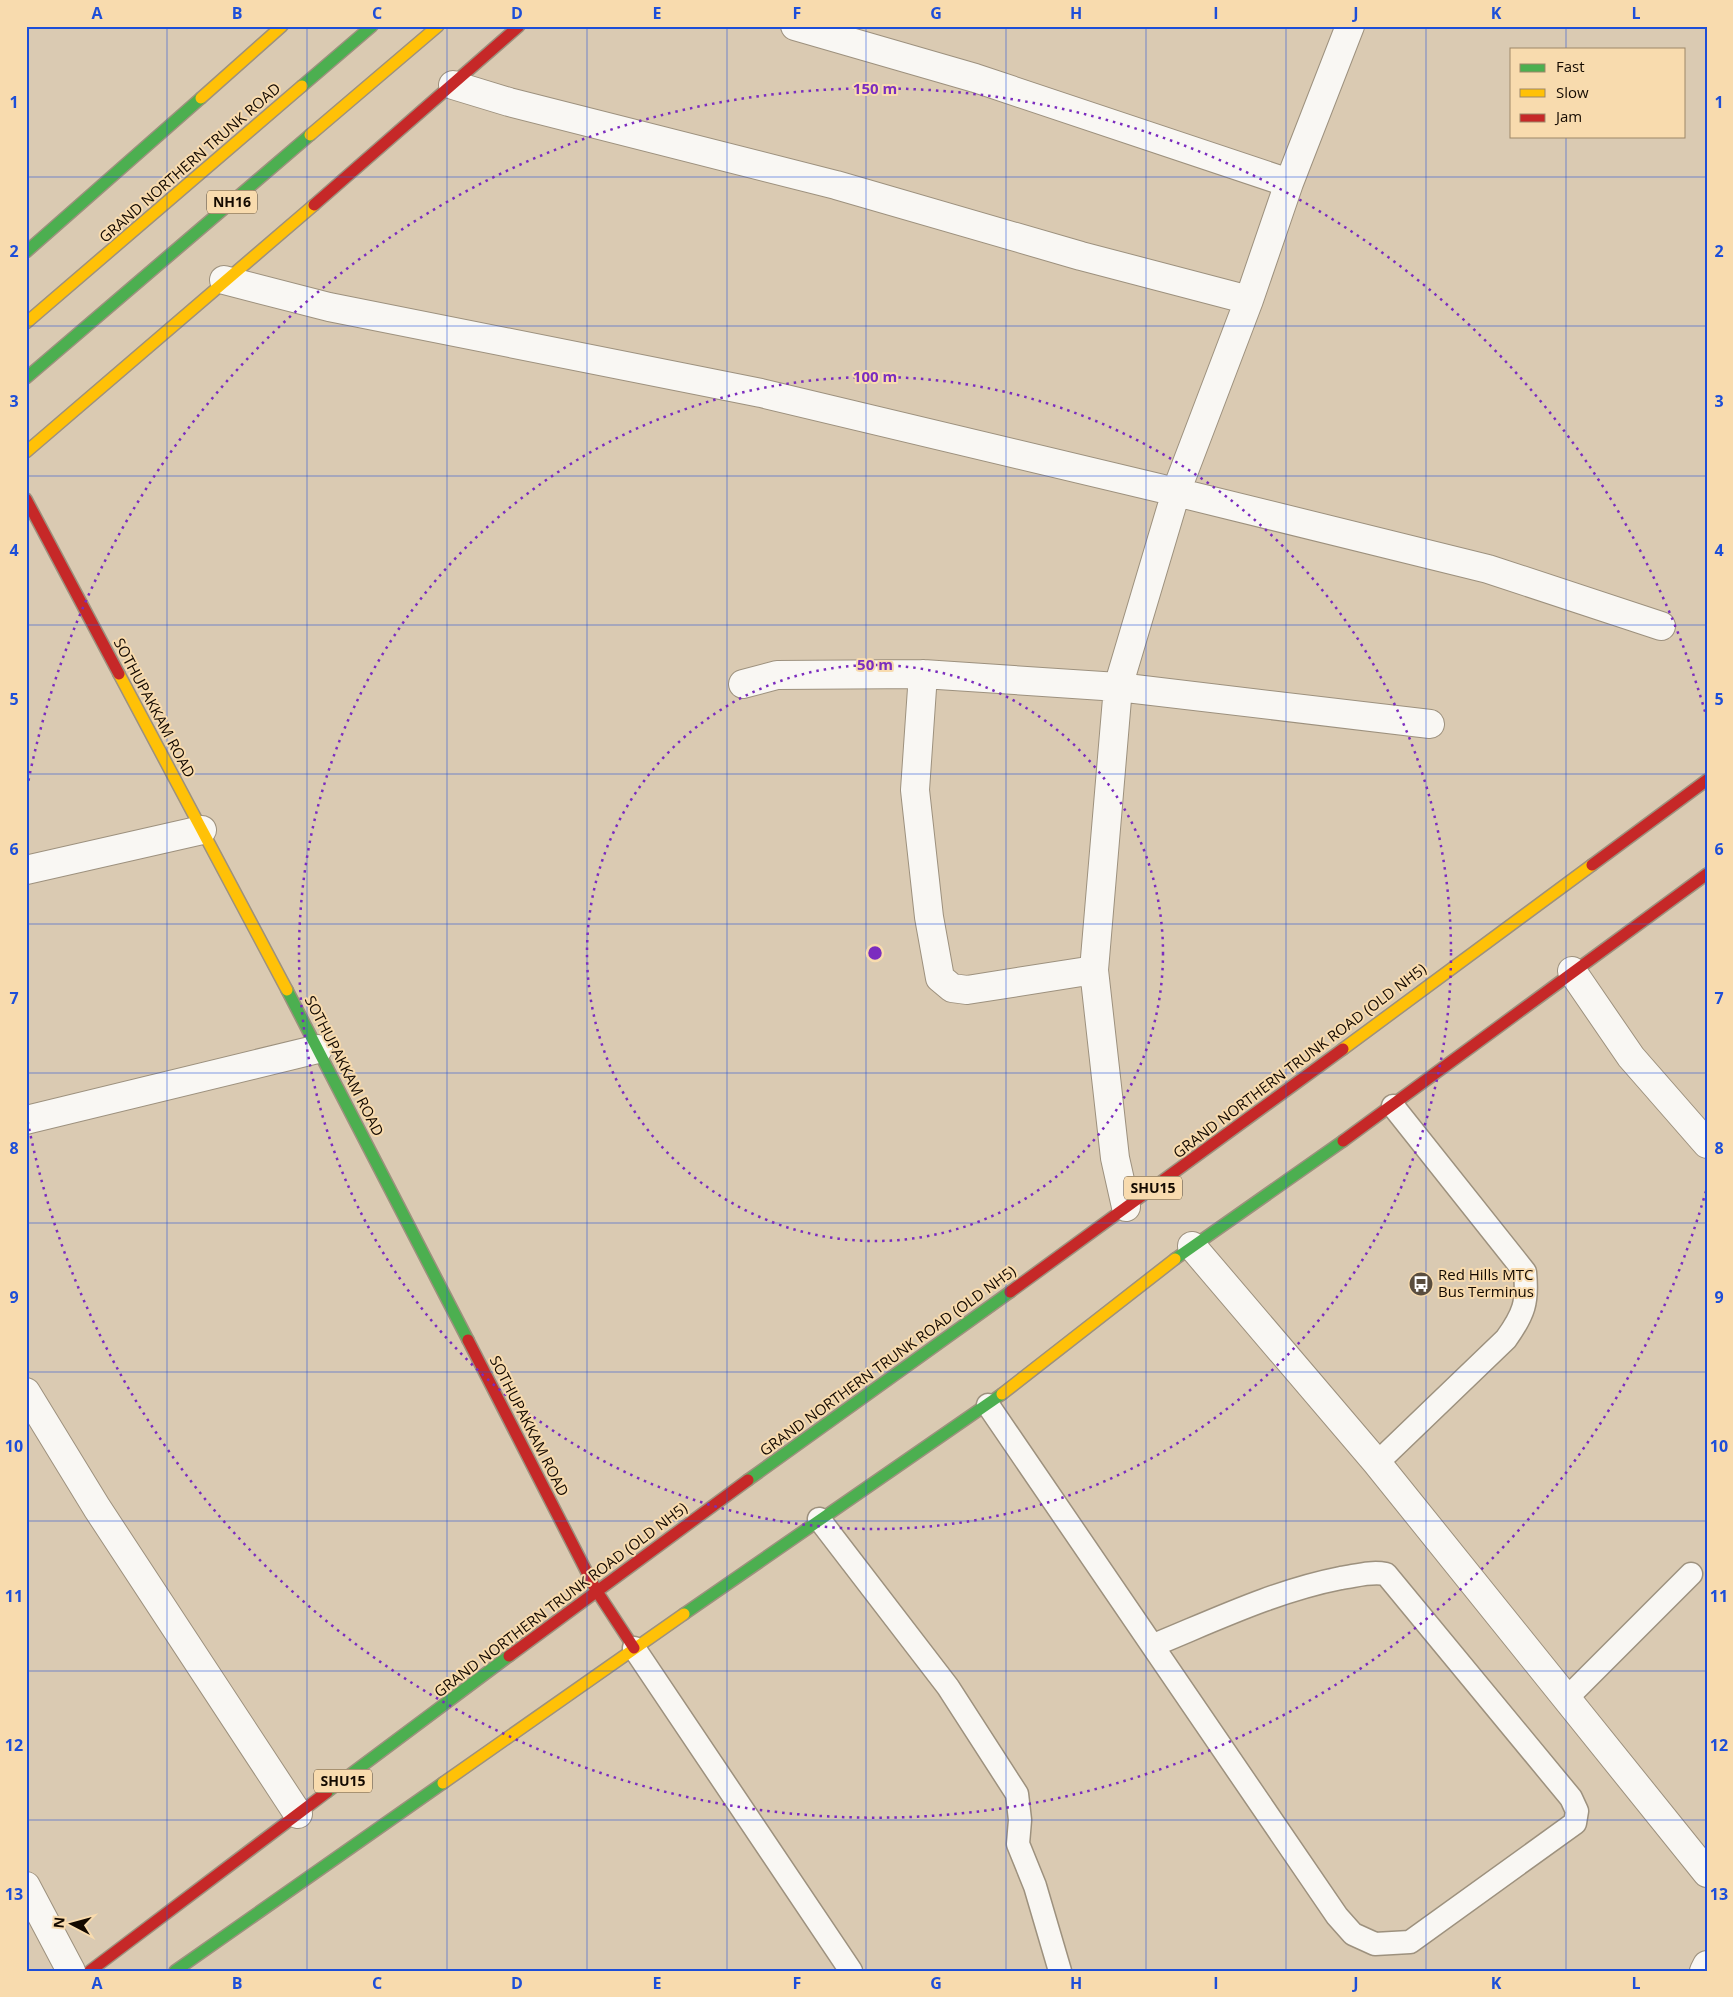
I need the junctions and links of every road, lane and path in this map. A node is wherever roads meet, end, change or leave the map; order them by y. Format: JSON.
{"nodes":[{"id":1,"x":282,"y":26,"type":"edge"},
{"id":2,"x":372,"y":26,"type":"edge"},
{"id":3,"x":438,"y":26,"type":"edge"},
{"id":4,"x":519,"y":26,"type":"edge"},
{"id":5,"x":795,"y":26,"type":"edge"},
{"id":6,"x":1341,"y":29,"type":"edge"},
{"id":7,"x":453,"y":85,"type":"junction"},
{"id":8,"x":1289,"y":183,"type":"junction"},
{"id":9,"x":26,"y":252,"type":"edge"},
{"id":10,"x":224,"y":280,"type":"junction"},
{"id":11,"x":1249,"y":300,"type":"junction"},
{"id":12,"x":26,"y":322,"type":"edge"},
{"id":13,"x":26,"y":378,"type":"edge"},
{"id":14,"x":26,"y":452,"type":"edge"},
{"id":15,"x":1176,"y":492,"type":"junction"},
{"id":16,"x":26,"y":498,"type":"edge"},
{"id":17,"x":1661,"y":626,"type":"dead end"},
{"id":18,"x":923,"y":674,"type":"junction"},
{"id":19,"x":743,"y":684,"type":"dead end"},
{"id":20,"x":1118,"y":687,"type":"junction"},
{"id":21,"x":1430,"y":724,"type":"dead end"},
{"id":22,"x":1707,"y":780,"type":"edge"},
{"id":23,"x":202,"y":830,"type":"junction"},
{"id":24,"x":26,"y":870,"type":"edge"},
{"id":25,"x":1707,"y":874,"type":"edge"},
{"id":26,"x":1094,"y":970,"type":"junction"},
{"id":27,"x":1572,"y":971,"type":"junction"},
{"id":28,"x":318,"y":1049,"type":"junction"},
{"id":29,"x":1393,"y":1106,"type":"junction"},
{"id":30,"x":26,"y":1120,"type":"edge"},
{"id":31,"x":1707,"y":1144,"type":"edge"},
{"id":32,"x":1126,"y":1207,"type":"junction"},
{"id":33,"x":1192,"y":1246,"type":"junction"},
{"id":34,"x":26,"y":1392,"type":"edge"},
{"id":35,"x":988,"y":1405,"type":"junction"},
{"id":36,"x":1377,"y":1463,"type":"junction"},
{"id":37,"x":819,"y":1519,"type":"junction"},
{"id":38,"x":1691,"y":1574,"type":"dead end"},
{"id":39,"x":596,"y":1590,"type":"junction"},
{"id":40,"x":1154,"y":1645,"type":"junction"},
{"id":41,"x":634,"y":1648,"type":"junction"},
{"id":42,"x":1566,"y":1699,"type":"junction"},
{"id":43,"x":298,"y":1814,"type":"junction"},
{"id":44,"x":1707,"y":1873,"type":"edge"},
{"id":45,"x":26,"y":1886,"type":"edge"},
{"id":46,"x":1707,"y":1965,"type":"edge"},
{"id":47,"x":71,"y":1971,"type":"edge"},
{"id":48,"x":90,"y":1971,"type":"edge"},
{"id":49,"x":175,"y":1971,"type":"edge"},
{"id":50,"x":851,"y":1971,"type":"edge"},
{"id":51,"x":1060,"y":1971,"type":"edge"},
{"id":52,"x":1704,"y":1971,"type":"edge"}],
"edges":[{"from":1,"to":9,"type":"main road"},
{"from":2,"to":12,"type":"main road","name":"GRAND NORTHERN TRUNK ROAD","number":"NH16"},
{"from":3,"to":13,"type":"main road","number":"NH16"},
{"from":4,"to":7,"type":"main road"},
{"from":5,"to":8,"type":"street"},
{"from":6,"to":8,"type":"street"},
{"from":7,"to":10,"type":"main road"},
{"from":7,"to":11,"type":"street"},
{"from":8,"to":11,"type":"street"},
{"from":10,"to":14,"type":"main road"},
{"from":10,"to":15,"type":"street"},
{"from":11,"to":15,"type":"street"},
{"from":15,"to":17,"type":"street"},
{"from":15,"to":20,"type":"street"},
{"from":16,"to":23,"type":"main road","name":"SOTHUPAKKAM ROAD"},
{"from":18,"to":19,"type":"street"},
{"from":18,"to":20,"type":"street"},
{"from":18,"to":26,"type":"street"},
{"from":20,"to":21,"type":"street"},
{"from":20,"to":26,"type":"street"},
{"from":22,"to":32,"type":"main road","name":"GRAND NORTHERN TRUNK ROAD (OLD NH5)","number":"SHU15"},
{"from":23,"to":24,"type":"street"},
{"from":23,"to":28,"type":"main road","name":"SOTHUPAKKAM ROAD"},
{"from":25,"to":27,"type":"main road"},
{"from":26,"to":32,"type":"street"},
{"from":27,"to":29,"type":"main road"},
{"from":27,"to":31,"type":"street"},
{"from":28,"to":30,"type":"street"},
{"from":28,"to":39,"type":"main road","name":"SOTHUPAKKAM ROAD"},
{"from":29,"to":33,"type":"main road"},
{"from":29,"to":36,"type":"lane"},
{"from":32,"to":39,"type":"main road","name":"GRAND NORTHERN TRUNK ROAD (OLD NH5)","number":"SHU15"},
{"from":33,"to":35,"type":"main road"},
{"from":33,"to":36,"type":"street"},
{"from":34,"to":43,"type":"street"},
{"from":35,"to":37,"type":"main road"},
{"from":35,"to":40,"type":"lane"},
{"from":36,"to":42,"type":"street"},
{"from":37,"to":41,"type":"main road"},
{"from":37,"to":51,"type":"lane"},
{"from":38,"to":42,"type":"lane"},
{"from":39,"to":41,"type":"main road","name":"SOTHUPAKKAM ROAD"},
{"from":39,"to":43,"type":"main road","name":"GRAND NORTHERN TRUNK ROAD (OLD NH5)","number":"SHU15"},
{"from":40,"to":40,"type":"lane"},
{"from":41,"to":49,"type":"main road"},
{"from":41,"to":50,"type":"lane"},
{"from":42,"to":44,"type":"street"},
{"from":43,"to":48,"type":"main road","name":"GRAND NORTHERN TRUNK ROAD (OLD NH5)","number":"SHU15"},
{"from":45,"to":47,"type":"street"},
{"from":46,"to":52,"type":"street"}]}
